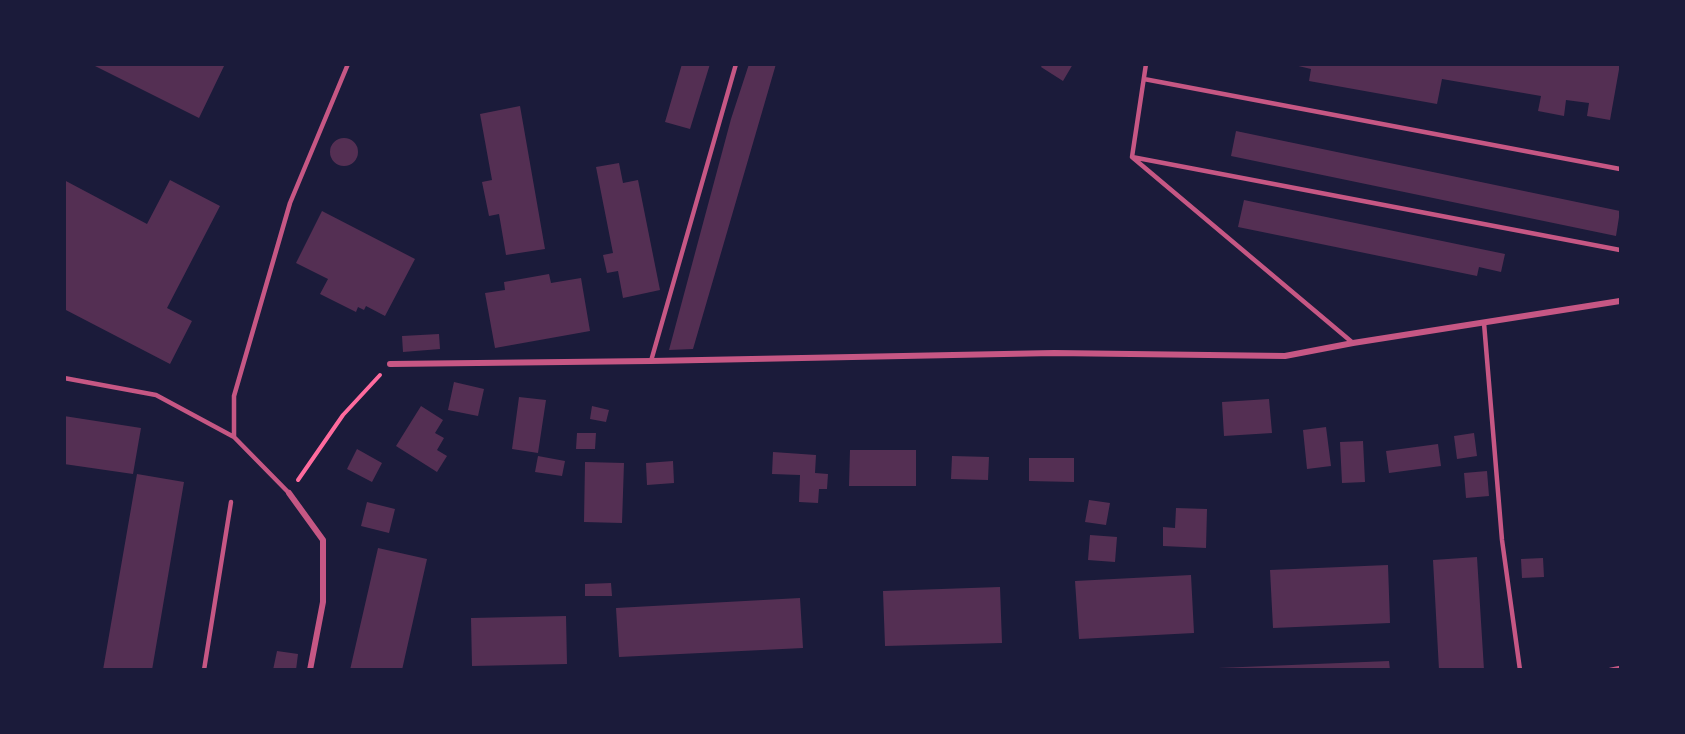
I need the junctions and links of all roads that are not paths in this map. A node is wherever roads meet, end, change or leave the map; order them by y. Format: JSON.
{"nodes":[{"id":1,"x":348,"y":64,"type":"edge"},
{"id":2,"x":736,"y":64,"type":"edge"},
{"id":3,"x":1146,"y":64,"type":"edge"},
{"id":4,"x":1144,"y":79,"type":"junction"},
{"id":5,"x":1132,"y":157,"type":"junction"},
{"id":6,"x":1620,"y":169,"type":"edge"},
{"id":7,"x":1620,"y":250,"type":"edge"},
{"id":8,"x":1620,"y":301,"type":"edge"},
{"id":9,"x":1484,"y":323,"type":"junction"},
{"id":10,"x":1353,"y":344,"type":"junction"},
{"id":11,"x":651,"y":361,"type":"junction"},
{"id":12,"x":390,"y":364,"type":"road end"},
{"id":13,"x":64,"y":378,"type":"edge"},
{"id":14,"x":234,"y":437,"type":"junction"},
{"id":15,"x":289,"y":493,"type":"joint"},
{"id":16,"x":231,"y":502,"type":"dead end"},
{"id":17,"x":1620,"y":668,"type":"edge"},
{"id":18,"x":204,"y":669,"type":"edge"},
{"id":19,"x":310,"y":669,"type":"edge"},
{"id":20,"x":1520,"y":669,"type":"edge"},
{"id":21,"x":1610,"y":669,"type":"edge"}],
"edges":[{"from":1,"to":14,"type":"lane"},
{"from":2,"to":11,"type":"lane"},
{"from":3,"to":4,"type":"lane"},
{"from":4,"to":5,"type":"lane"},
{"from":4,"to":6,"type":"lane"},
{"from":5,"to":7,"type":"lane"},
{"from":5,"to":10,"type":"lane"},
{"from":8,"to":9,"type":"street"},
{"from":9,"to":10,"type":"street"},
{"from":9,"to":20,"type":"lane"},
{"from":10,"to":11,"type":"street"},
{"from":11,"to":12,"type":"street"},
{"from":13,"to":14,"type":"lane"},
{"from":14,"to":15,"type":"lane"},
{"from":15,"to":19,"type":"street"},
{"from":16,"to":18,"type":"lane"},
{"from":17,"to":21,"type":"lane"}]}
